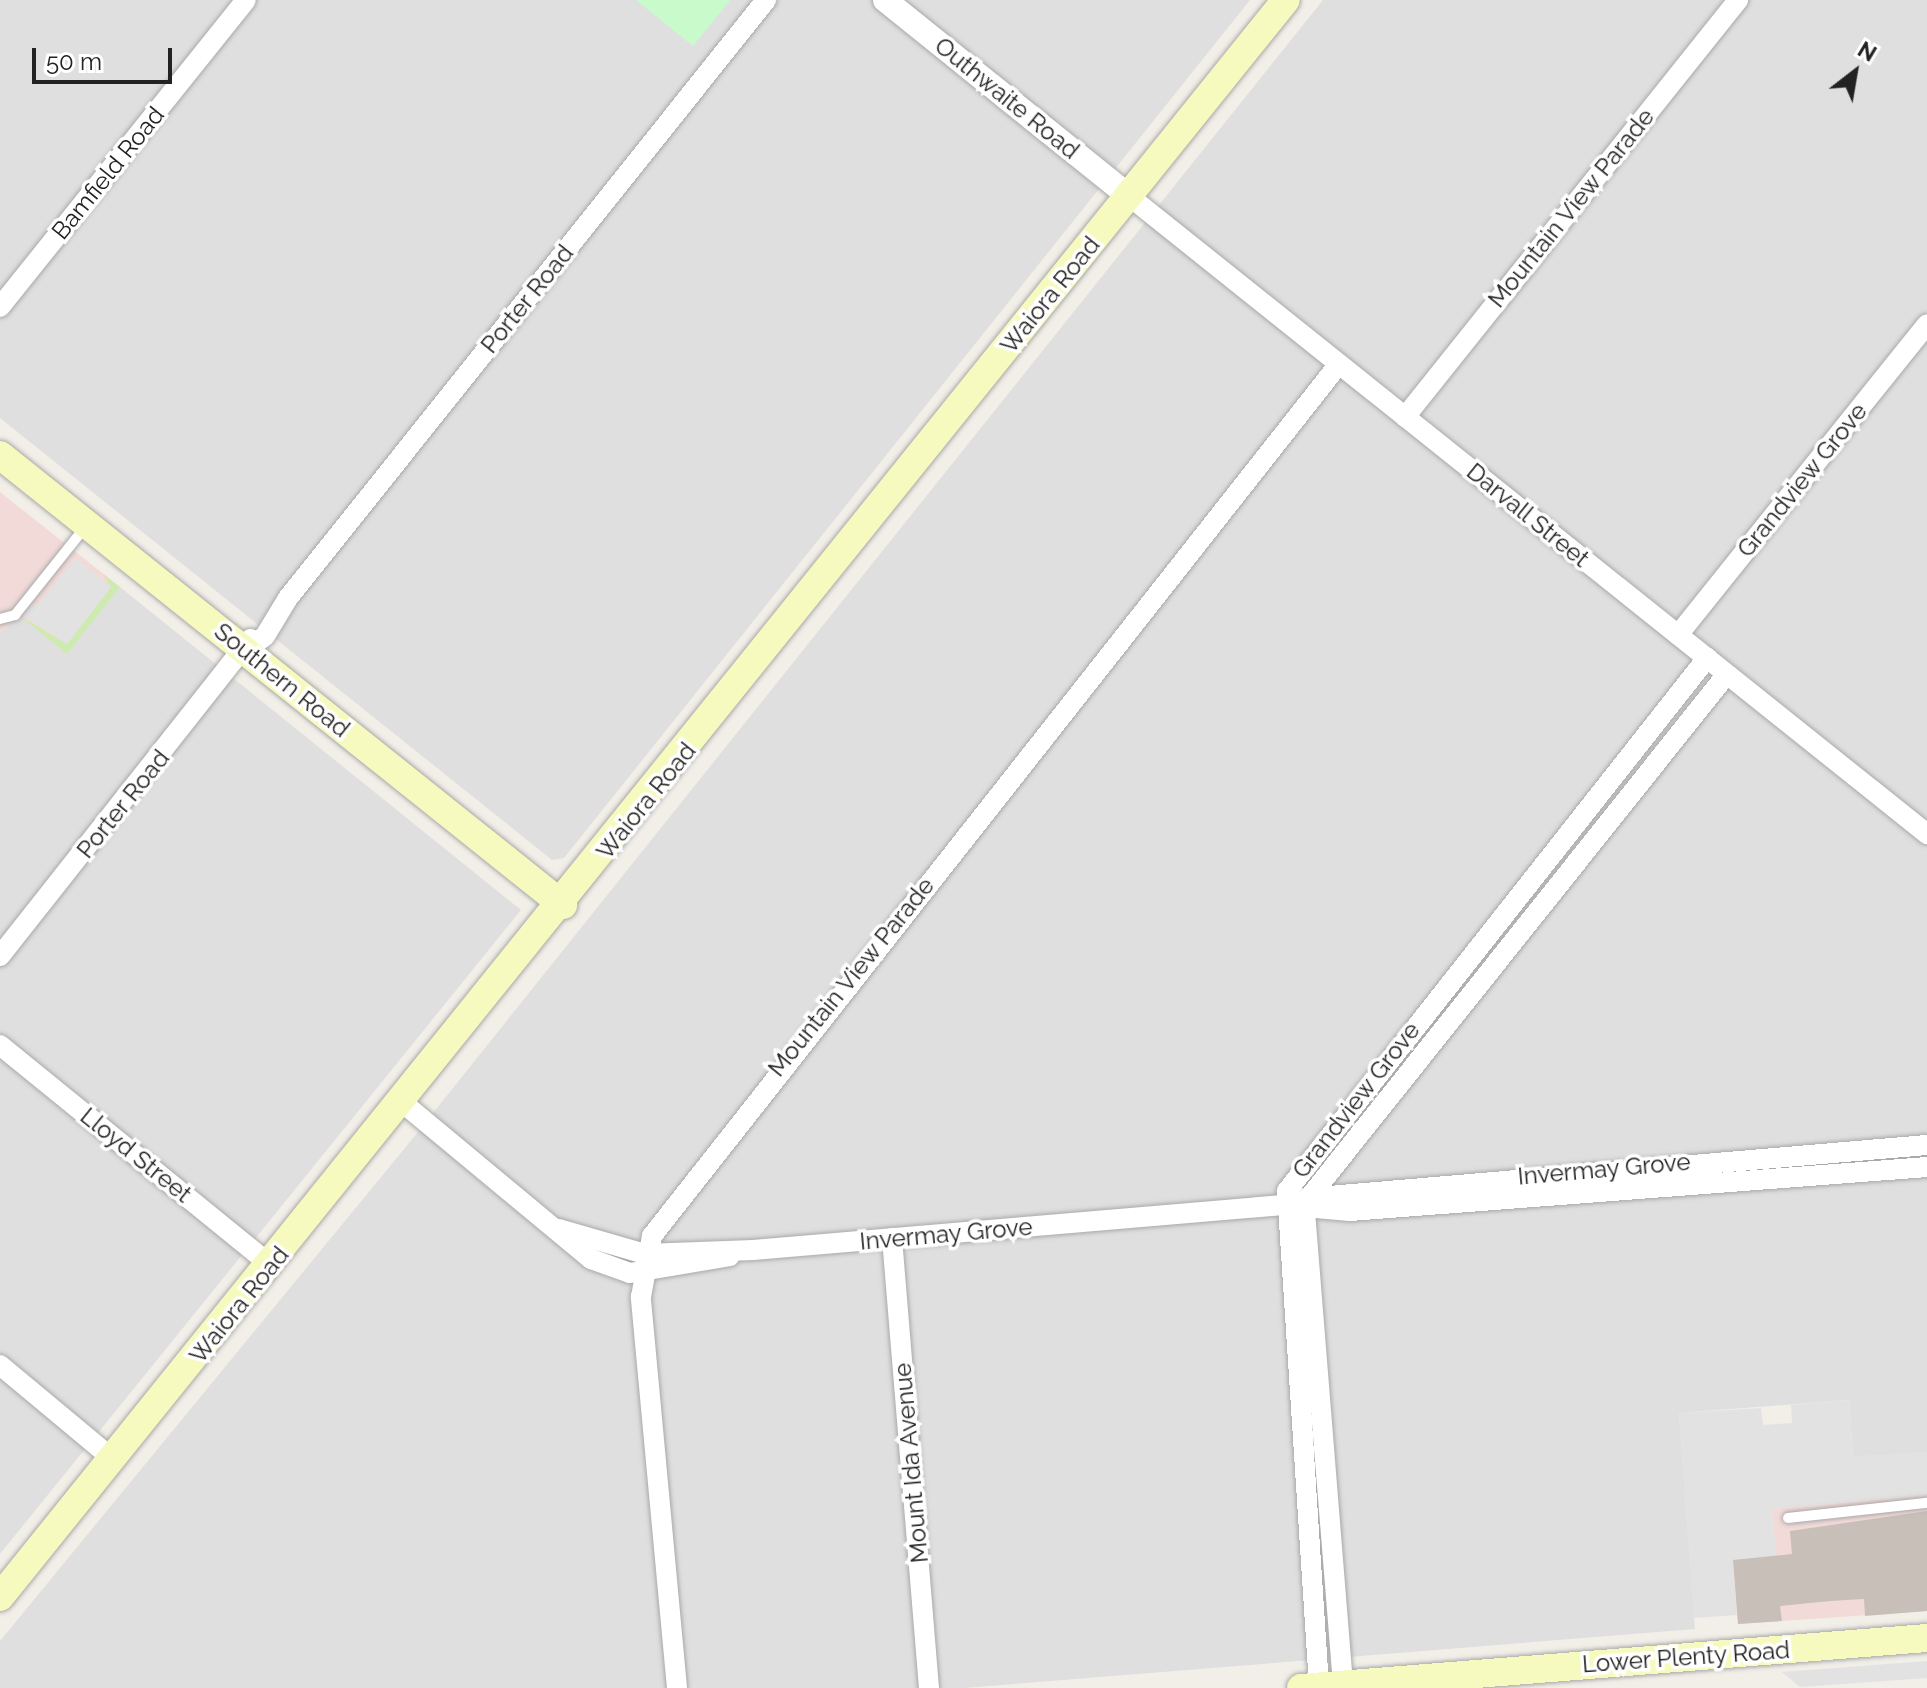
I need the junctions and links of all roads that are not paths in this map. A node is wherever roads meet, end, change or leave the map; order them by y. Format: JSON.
{"nodes":[{"id":1,"x":766,"y":0,"type":"edge"},
{"id":2,"x":885,"y":0,"type":"edge"},
{"id":3,"x":1286,"y":0,"type":"edge"},
{"id":4,"x":1738,"y":0,"type":"edge"},
{"id":5,"x":234,"y":4,"type":"edge"},
{"id":6,"x":1129,"y":196,"type":"junction"},
{"id":7,"x":0,"y":307,"type":"edge"},
{"id":8,"x":1927,"y":324,"type":"edge"},
{"id":9,"x":1339,"y":364,"type":"junction"},
{"id":10,"x":1405,"y":417,"type":"junction"},
{"id":11,"x":0,"y":455,"type":"edge"},
{"id":12,"x":87,"y":525,"type":"junction"},
{"id":13,"x":0,"y":619,"type":"edge"},
{"id":14,"x":1678,"y":635,"type":"junction"},
{"id":15,"x":245,"y":651,"type":"junction"},
{"id":16,"x":1707,"y":658,"type":"junction"},
{"id":17,"x":1727,"y":674,"type":"junction"},
{"id":18,"x":1927,"y":834,"type":"edge"},
{"id":19,"x":563,"y":905,"type":"junction"},
{"id":20,"x":0,"y":956,"type":"edge"},
{"id":21,"x":0,"y":1045,"type":"edge"},
{"id":22,"x":403,"y":1103,"type":"junction"},
{"id":23,"x":1927,"y":1145,"type":"edge"},
{"id":24,"x":1927,"y":1167,"type":"edge"},
{"id":25,"x":1307,"y":1202,"type":"junction"},
{"id":26,"x":1283,"y":1205,"type":"junction"},
{"id":27,"x":892,"y":1238,"type":"junction"},
{"id":28,"x":643,"y":1263,"type":"junction"},
{"id":29,"x":271,"y":1265,"type":"junction"},
{"id":30,"x":0,"y":1365,"type":"edge"},
{"id":31,"x":113,"y":1459,"type":"junction"},
{"id":32,"x":1927,"y":1503,"type":"edge"},
{"id":33,"x":1788,"y":1518,"type":"dead end"},
{"id":34,"x":0,"y":1597,"type":"edge"},
{"id":35,"x":1927,"y":1638,"type":"edge"},
{"id":36,"x":1321,"y":1686,"type":"edge"},
{"id":37,"x":677,"y":1688,"type":"edge"},
{"id":38,"x":929,"y":1688,"type":"edge"}],
"edges":[{"from":1,"to":15,"type":"street","name":"Porter Road"},
{"from":2,"to":6,"type":"street","name":"Outhwaite Road"},
{"from":3,"to":6,"type":"main road","name":"Waiora Road"},
{"from":4,"to":10,"type":"street","name":"Mountain View Parade"},
{"from":5,"to":7,"type":"street","name":"Bamfield Road"},
{"from":6,"to":9,"type":"street","name":"Darvall Street"},
{"from":6,"to":19,"type":"main road","name":"Waiora Road"},
{"from":8,"to":14,"type":"street","name":"Grandview Grove"},
{"from":9,"to":10,"type":"street","name":"Darvall Street"},
{"from":9,"to":28,"type":"street","name":"Mountain View Parade"},
{"from":10,"to":14,"type":"street","name":"Darvall Street"},
{"from":11,"to":12,"type":"main road","name":"Southern Road"},
{"from":12,"to":13,"type":"lane"},
{"from":12,"to":15,"type":"main road","name":"Southern Road"},
{"from":14,"to":16,"type":"street","name":"Darvall Street"},
{"from":15,"to":19,"type":"main road","name":"Southern Road"},
{"from":15,"to":20,"type":"street","name":"Porter Road"},
{"from":16,"to":17,"type":"street","name":"Darvall Street"},
{"from":16,"to":26,"type":"street","name":"Grandview Grove"},
{"from":17,"to":18,"type":"street","name":"Darvall Street"},
{"from":17,"to":25,"type":"street","name":"Grandview Grove"},
{"from":19,"to":22,"type":"main road","name":"Waiora Road"},
{"from":21,"to":29,"type":"street","name":"Lloyd Street"},
{"from":22,"to":28,"type":"street","name":"Invermay Grove"},
{"from":22,"to":29,"type":"main road","name":"Waiora Road"},
{"from":23,"to":25,"type":"street","name":"Invermay Grove"},
{"from":24,"to":25,"type":"street","name":"Invermay Grove"},
{"from":25,"to":26,"type":"street","name":"Invermay Grove"},
{"from":25,"to":36,"type":"street","name":"Grandview Grove"},
{"from":26,"to":27,"type":"street","name":"Invermay Grove"},
{"from":26,"to":36,"type":"street","name":"Grandview Grove"},
{"from":27,"to":28,"type":"street","name":"Invermay Grove"},
{"from":27,"to":38,"type":"street","name":"Mount Ida Avenue"},
{"from":28,"to":37,"type":"street"},
{"from":29,"to":31,"type":"main road","name":"Waiora Road"},
{"from":30,"to":31,"type":"street"},
{"from":31,"to":34,"type":"main road","name":"Waiora Road"},
{"from":32,"to":33,"type":"lane"},
{"from":35,"to":36,"type":"main road","name":"Lower Plenty Road"}]}
